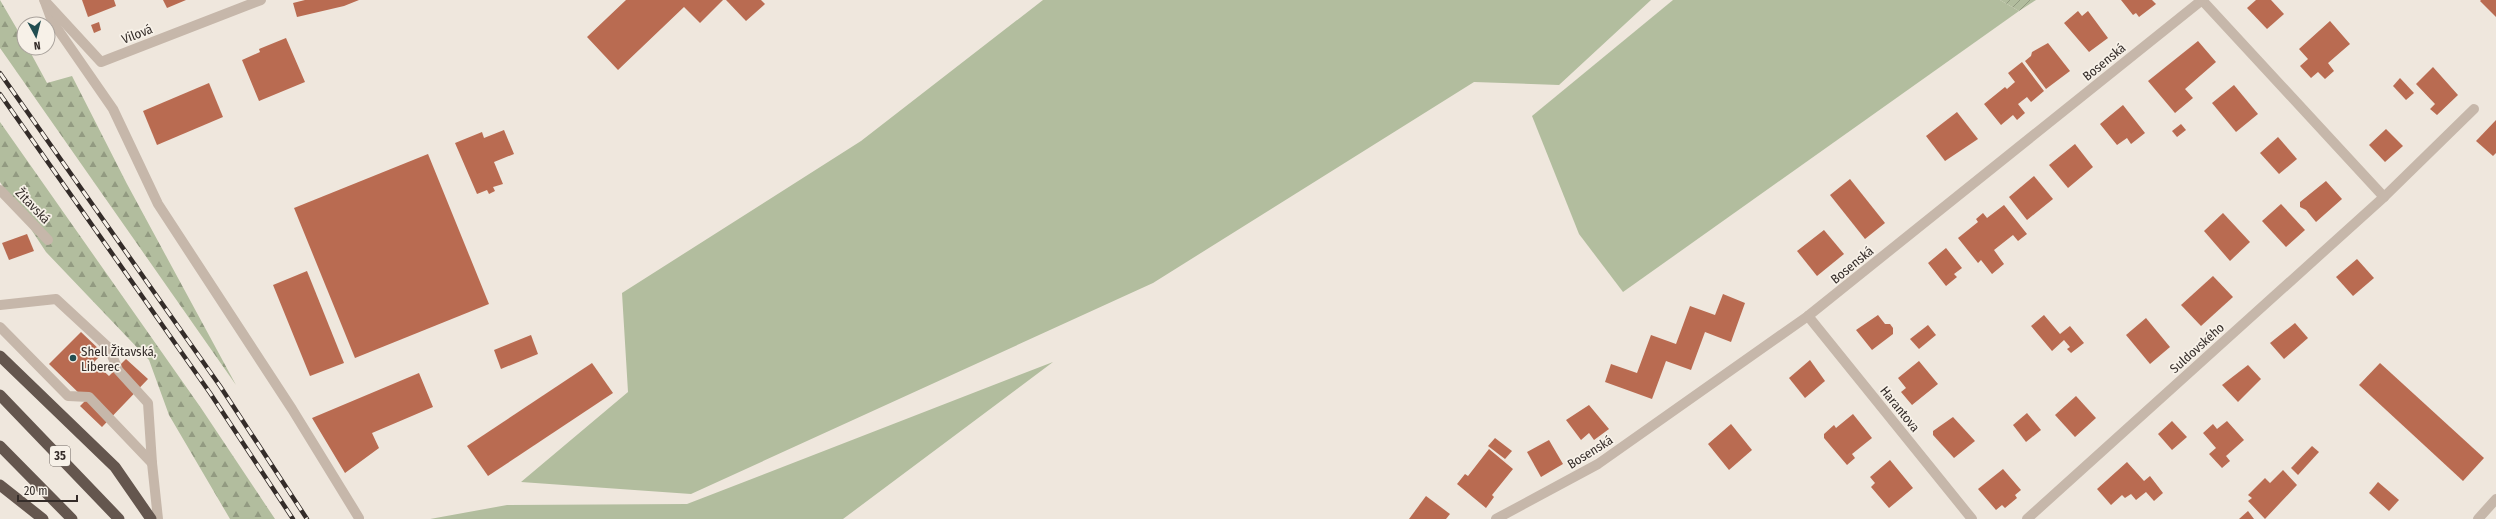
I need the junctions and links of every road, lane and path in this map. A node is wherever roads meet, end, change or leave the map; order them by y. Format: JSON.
{"nodes":[{"id":1,"x":261,"y":0,"type":"edge"},
{"id":2,"x":2202,"y":0,"type":"edge"},
{"id":3,"x":45,"y":1,"type":"edge"},
{"id":4,"x":2474,"y":109,"type":"dead end"},
{"id":5,"x":0,"y":190,"type":"edge"},
{"id":6,"x":2384,"y":197,"type":"junction"},
{"id":7,"x":48,"y":240,"type":"dead end"},
{"id":8,"x":0,"y":305,"type":"edge"},
{"id":9,"x":1808,"y":316,"type":"junction"},
{"id":10,"x":0,"y":327,"type":"edge"},
{"id":11,"x":0,"y":356,"type":"edge"},
{"id":12,"x":0,"y":395,"type":"edge"},
{"id":13,"x":0,"y":446,"type":"edge"},
{"id":14,"x":152,"y":463,"type":"junction"},
{"id":15,"x":0,"y":485,"type":"edge"},
{"id":16,"x":2496,"y":499,"type":"edge"},
{"id":17,"x":359,"y":518,"type":"dead end"},
{"id":18,"x":43,"y":519,"type":"edge"},
{"id":19,"x":72,"y":519,"type":"edge"},
{"id":20,"x":119,"y":519,"type":"edge"},
{"id":21,"x":151,"y":519,"type":"edge"},
{"id":22,"x":158,"y":519,"type":"edge"},
{"id":23,"x":1496,"y":519,"type":"edge"},
{"id":24,"x":1972,"y":519,"type":"edge"},
{"id":25,"x":2027,"y":519,"type":"edge"},
{"id":26,"x":2478,"y":519,"type":"edge"}],
"edges":[{"from":1,"to":3,"type":"street","name":"Vilová"},
{"from":2,"to":6,"type":"street"},
{"from":2,"to":9,"type":"street","name":"Bosenská"},
{"from":3,"to":17,"type":"street"},
{"from":4,"to":6,"type":"street","name":"Suldovského"},
{"from":5,"to":7,"type":"street","name":"Žitavská"},
{"from":6,"to":25,"type":"street","name":"Suldovského"},
{"from":8,"to":14,"type":"street"},
{"from":9,"to":23,"type":"street","name":"Bosenská"},
{"from":9,"to":24,"type":"street","name":"Harantova"},
{"from":10,"to":14,"type":"street"},
{"from":11,"to":21,"type":"highway"},
{"from":12,"to":20,"type":"highway","number":"35"},
{"from":13,"to":19,"type":"highway"},
{"from":14,"to":22,"type":"street"},
{"from":15,"to":18,"type":"highway"},
{"from":16,"to":26,"type":"street"}]}
